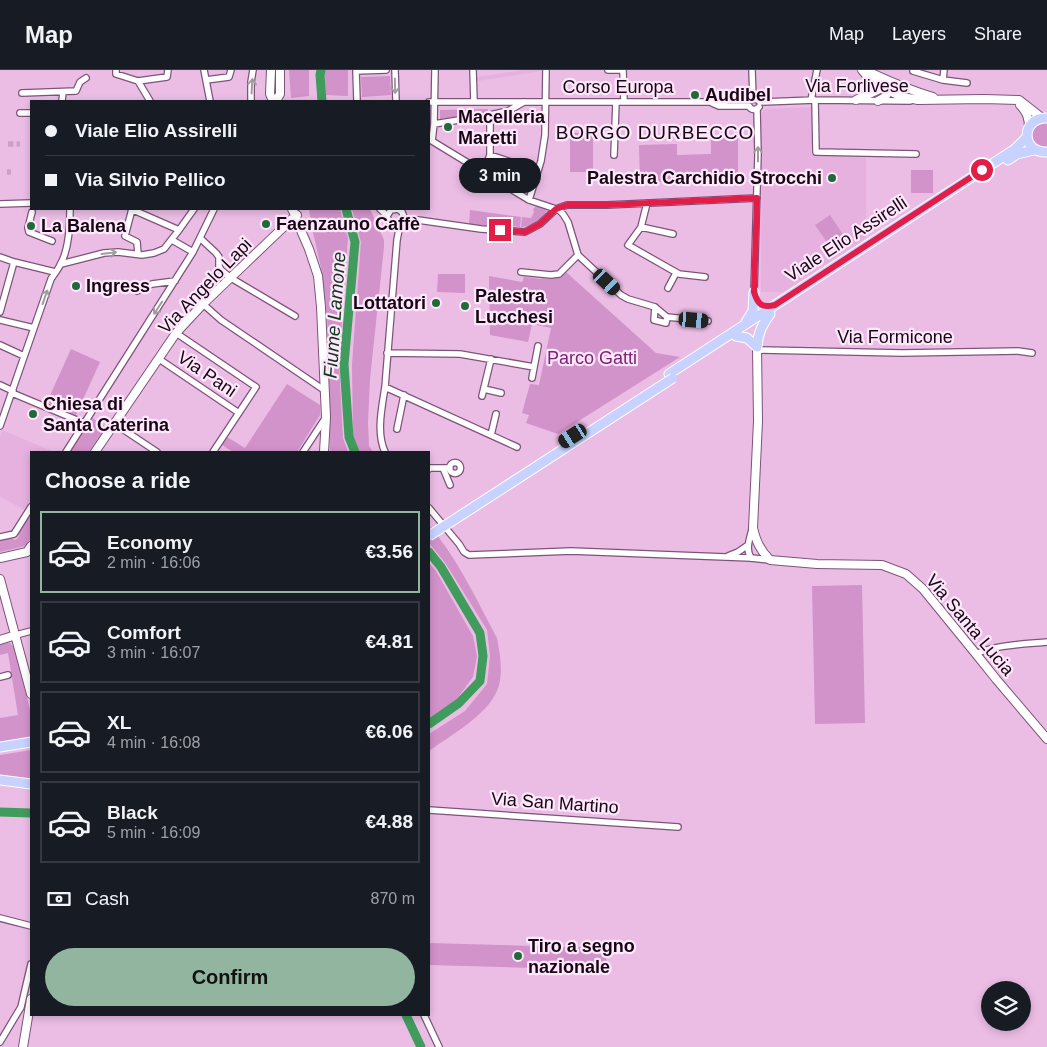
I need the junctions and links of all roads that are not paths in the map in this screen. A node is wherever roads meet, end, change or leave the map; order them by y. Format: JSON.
{"nodes":[{"id":1,"x":116,"y":70,"type":"edge"},
{"id":2,"x":168,"y":70,"type":"edge"},
{"id":3,"x":204,"y":70,"type":"edge"},
{"id":4,"x":231,"y":70,"type":"edge"},
{"id":5,"x":254,"y":70,"type":"edge"},
{"id":6,"x":271,"y":70,"type":"edge"},
{"id":7,"x":280,"y":70,"type":"edge"},
{"id":8,"x":386,"y":70,"type":"edge"},
{"id":9,"x":395,"y":70,"type":"edge"},
{"id":10,"x":435,"y":70,"type":"edge"},
{"id":11,"x":473,"y":70,"type":"edge"},
{"id":12,"x":546,"y":70,"type":"edge"},
{"id":13,"x":608,"y":70,"type":"edge"},
{"id":14,"x":623,"y":70,"type":"edge"},
{"id":15,"x":752,"y":70,"type":"edge"},
{"id":16,"x":817,"y":70,"type":"edge"},
{"id":17,"x":944,"y":70,"type":"edge"},
{"id":18,"x":913,"y":71,"type":"dead end"},
{"id":19,"x":865,"y":72,"type":"edge"},
{"id":20,"x":86,"y":78,"type":"dead end"},
{"id":21,"x":206,"y":80,"type":"junction"},
{"id":22,"x":943,"y":80,"type":"junction"},
{"id":23,"x":138,"y":81,"type":"junction"},
{"id":24,"x":967,"y":83,"type":"dead end"},
{"id":25,"x":886,"y":86,"type":"junction"},
{"id":26,"x":63,"y":92,"type":"junction"},
{"id":27,"x":22,"y":93,"type":"dead end"},
{"id":28,"x":273,"y":98,"type":"edge"},
{"id":29,"x":860,"y":98,"type":"junction"},
{"id":30,"x":942,"y":99,"type":"junction"},
{"id":31,"x":62,"y":100,"type":"edge"},
{"id":32,"x":149,"y":100,"type":"edge"},
{"id":33,"x":210,"y":100,"type":"edge"},
{"id":34,"x":251,"y":100,"type":"edge"},
{"id":35,"x":357,"y":100,"type":"edge"},
{"id":36,"x":396,"y":100,"type":"edge"},
{"id":37,"x":813,"y":100,"type":"junction"},
{"id":38,"x":918,"y":100,"type":"junction"},
{"id":39,"x":1015,"y":100,"type":"junction"},
{"id":40,"x":878,"y":101,"type":"junction"},
{"id":41,"x":432,"y":102,"type":"edge"},
{"id":42,"x":474,"y":102,"type":"junction"},
{"id":43,"x":525,"y":102,"type":"junction"},
{"id":44,"x":545,"y":102,"type":"junction"},
{"id":45,"x":616,"y":102,"type":"junction"},
{"id":46,"x":624,"y":102,"type":"junction"},
{"id":47,"x":735,"y":102,"type":"joint"},
{"id":48,"x":751,"y":102,"type":"junction"},
{"id":49,"x":760,"y":102,"type":"junction"},
{"id":50,"x":757,"y":109,"type":"junction"},
{"id":51,"x":30,"y":113,"type":"edge"},
{"id":52,"x":20,"y":114,"type":"dead end"},
{"id":53,"x":490,"y":115,"type":"junction"},
{"id":54,"x":1044,"y":118,"type":"edge"},
{"id":55,"x":434,"y":124,"type":"junction"},
{"id":56,"x":1028,"y":132,"type":"junction"},
{"id":57,"x":430,"y":141,"type":"edge"},
{"id":58,"x":1034,"y":150,"type":"junction"},
{"id":59,"x":1047,"y":152,"type":"edge"},
{"id":60,"x":916,"y":154,"type":"dead end"},
{"id":61,"x":490,"y":155,"type":"junction"},
{"id":62,"x":614,"y":155,"type":"dead end"},
{"id":63,"x":486,"y":168,"type":"junction"},
{"id":64,"x":538,"y":170,"type":"junction"},
{"id":65,"x":533,"y":186,"type":"junction"},
{"id":66,"x":516,"y":192,"type":"junction"},
{"id":67,"x":757,"y":198,"type":"junction"},
{"id":68,"x":529,"y":200,"type":"junction"},
{"id":69,"x":30,"y":203,"type":"edge"},
{"id":70,"x":647,"y":203,"type":"junction"},
{"id":71,"x":0,"y":204,"type":"edge"},
{"id":72,"x":556,"y":209,"type":"junction"},
{"id":73,"x":70,"y":210,"type":"edge"},
{"id":74,"x":131,"y":210,"type":"edge"},
{"id":75,"x":133,"y":210,"type":"edge"},
{"id":76,"x":193,"y":210,"type":"edge"},
{"id":77,"x":214,"y":210,"type":"edge"},
{"id":78,"x":381,"y":210,"type":"edge"},
{"id":79,"x":391,"y":210,"type":"edge"},
{"id":80,"x":398,"y":210,"type":"edge"},
{"id":81,"x":32,"y":212,"type":"dead end"},
{"id":82,"x":294,"y":215,"type":"edge"},
{"id":83,"x":387,"y":216,"type":"junction"},
{"id":84,"x":402,"y":219,"type":"junction"},
{"id":85,"x":393,"y":225,"type":"junction"},
{"id":86,"x":641,"y":227,"type":"junction"},
{"id":87,"x":179,"y":230,"type":"junction"},
{"id":88,"x":672,"y":234,"type":"dead end"},
{"id":89,"x":200,"y":238,"type":"junction"},
{"id":90,"x":172,"y":240,"type":"junction"},
{"id":91,"x":397,"y":240,"type":"junction"},
{"id":92,"x":52,"y":241,"type":"dead end"},
{"id":93,"x":193,"y":252,"type":"junction"},
{"id":94,"x":138,"y":254,"type":"junction"},
{"id":95,"x":578,"y":255,"type":"junction"},
{"id":96,"x":0,"y":257,"type":"edge"},
{"id":97,"x":14,"y":262,"type":"junction"},
{"id":98,"x":61,"y":264,"type":"junction"},
{"id":99,"x":55,"y":272,"type":"junction"},
{"id":100,"x":521,"y":272,"type":"dead end"},
{"id":101,"x":676,"y":273,"type":"junction"},
{"id":102,"x":705,"y":277,"type":"dead end"},
{"id":103,"x":231,"y":278,"type":"junction"},
{"id":104,"x":175,"y":281,"type":"junction"},
{"id":105,"x":668,"y":288,"type":"dead end"},
{"id":106,"x":137,"y":291,"type":"dead end"},
{"id":107,"x":754,"y":292,"type":"junction"},
{"id":108,"x":203,"y":304,"type":"junction"},
{"id":109,"x":775,"y":305,"type":"junction"},
{"id":110,"x":656,"y":307,"type":"junction"},
{"id":111,"x":0,"y":312,"type":"edge"},
{"id":112,"x":770,"y":314,"type":"junction"},
{"id":113,"x":295,"y":316,"type":"dead end"},
{"id":114,"x":667,"y":318,"type":"junction"},
{"id":115,"x":0,"y":320,"type":"edge"},
{"id":116,"x":708,"y":321,"type":"dead end"},
{"id":117,"x":744,"y":325,"type":"junction"},
{"id":118,"x":34,"y":328,"type":"junction"},
{"id":119,"x":176,"y":333,"type":"junction"},
{"id":120,"x":736,"y":336,"type":"junction"},
{"id":121,"x":0,"y":345,"type":"edge"},
{"id":122,"x":538,"y":346,"type":"dead end"},
{"id":123,"x":757,"y":348,"type":"junction"},
{"id":124,"x":387,"y":353,"type":"junction"},
{"id":125,"x":1032,"y":353,"type":"dead end"},
{"id":126,"x":24,"y":356,"type":"junction"},
{"id":127,"x":158,"y":359,"type":"junction"},
{"id":128,"x":491,"y":359,"type":"junction"},
{"id":129,"x":534,"y":367,"type":"junction"},
{"id":130,"x":671,"y":376,"type":"junction"},
{"id":131,"x":532,"y":378,"type":"dead end"},
{"id":132,"x":0,"y":384,"type":"edge"},
{"id":133,"x":385,"y":387,"type":"junction"},
{"id":134,"x":484,"y":389,"type":"junction"},
{"id":135,"x":324,"y":390,"type":"junction"},
{"id":136,"x":13,"y":392,"type":"junction"},
{"id":137,"x":501,"y":393,"type":"dead end"},
{"id":138,"x":404,"y":395,"type":"junction"},
{"id":139,"x":482,"y":396,"type":"dead end"},
{"id":140,"x":239,"y":413,"type":"junction"},
{"id":141,"x":496,"y":414,"type":"dead end"},
{"id":142,"x":326,"y":417,"type":"junction"},
{"id":143,"x":84,"y":423,"type":"junction"},
{"id":144,"x":115,"y":424,"type":"junction"},
{"id":145,"x":0,"y":426,"type":"edge"},
{"id":146,"x":397,"y":429,"type":"dead end"},
{"id":147,"x":491,"y":435,"type":"junction"},
{"id":148,"x":517,"y":447,"type":"dead end"},
{"id":149,"x":67,"y":451,"type":"edge"},
{"id":150,"x":96,"y":451,"type":"edge"},
{"id":151,"x":156,"y":451,"type":"edge"},
{"id":152,"x":214,"y":451,"type":"edge"},
{"id":153,"x":304,"y":451,"type":"edge"},
{"id":154,"x":324,"y":451,"type":"edge"},
{"id":155,"x":384,"y":451,"type":"edge"},
{"id":156,"x":430,"y":468,"type":"edge"},
{"id":157,"x":443,"y":468,"type":"junction"},
{"id":158,"x":450,"y":468,"type":"dead end"},
{"id":159,"x":450,"y":485,"type":"dead end"},
{"id":160,"x":30,"y":509,"type":"edge"},
{"id":161,"x":430,"y":509,"type":"edge"},
{"id":162,"x":752,"y":528,"type":"junction"},
{"id":163,"x":430,"y":529,"type":"edge"},
{"id":164,"x":430,"y":535,"type":"edge"},
{"id":165,"x":0,"y":537,"type":"edge"},
{"id":166,"x":749,"y":544,"type":"junction"},
{"id":167,"x":30,"y":551,"type":"edge"},
{"id":168,"x":726,"y":557,"type":"junction"},
{"id":169,"x":0,"y":558,"type":"edge"},
{"id":170,"x":751,"y":558,"type":"junction"},
{"id":171,"x":770,"y":560,"type":"junction"},
{"id":172,"x":0,"y":579,"type":"edge"},
{"id":173,"x":2,"y":592,"type":"edge"},
{"id":174,"x":30,"y":630,"type":"edge"},
{"id":175,"x":16,"y":635,"type":"junction"},
{"id":176,"x":0,"y":640,"type":"edge"},
{"id":177,"x":1047,"y":642,"type":"edge"},
{"id":178,"x":976,"y":654,"type":"junction"},
{"id":179,"x":8,"y":676,"type":"dead end"},
{"id":180,"x":0,"y":677,"type":"edge"},
{"id":181,"x":30,"y":690,"type":"edge"},
{"id":182,"x":1047,"y":739,"type":"edge"},
{"id":183,"x":30,"y":742,"type":"edge"},
{"id":184,"x":0,"y":746,"type":"edge"},
{"id":185,"x":30,"y":748,"type":"edge"},
{"id":186,"x":0,"y":752,"type":"edge"},
{"id":187,"x":0,"y":780,"type":"edge"},
{"id":188,"x":30,"y":784,"type":"edge"},
{"id":189,"x":430,"y":810,"type":"edge"},
{"id":190,"x":678,"y":827,"type":"dead end"},
{"id":191,"x":0,"y":918,"type":"edge"},
{"id":192,"x":30,"y":926,"type":"edge"},
{"id":193,"x":30,"y":968,"type":"edge"},
{"id":194,"x":30,"y":1005,"type":"edge"},
{"id":195,"x":424,"y":1016,"type":"edge"},
{"id":196,"x":0,"y":1042,"type":"edge"},
{"id":197,"x":438,"y":1045,"type":"edge"},
{"id":198,"x":23,"y":1047,"type":"edge"},
{"id":199,"x":446,"y":1047,"type":"edge"}],
"edges":[{"from":1,"to":23,"type":"street"},
{"from":2,"to":23,"type":"street"},
{"from":3,"to":21,"type":"street"},
{"from":4,"to":21,"type":"street"},
{"from":34,"to":5,"type":"street","one_way":true},
{"from":6,"to":28,"type":"street"},
{"from":7,"to":28,"type":"street"},
{"from":8,"to":35,"type":"street"},
{"from":9,"to":36,"type":"street","one_way":true},
{"from":10,"to":41,"type":"street"},
{"from":11,"to":42,"type":"street"},
{"from":12,"to":44,"type":"street"},
{"from":13,"to":14,"type":"street"},
{"from":14,"to":46,"type":"street"},
{"from":15,"to":48,"type":"street"},
{"from":16,"to":37,"type":"street"},
{"from":17,"to":22,"type":"street"},
{"from":18,"to":22,"type":"street"},
{"from":19,"to":25,"type":"street"},
{"from":19,"to":29,"type":"street"},
{"from":20,"to":26,"type":"street"},
{"from":21,"to":33,"type":"street"},
{"from":22,"to":24,"type":"street"},
{"from":23,"to":32,"type":"street"},
{"from":25,"to":29,"type":"street"},
{"from":25,"to":30,"type":"street"},
{"from":25,"to":38,"type":"street"},
{"from":25,"to":40,"type":"street"},
{"from":26,"to":27,"type":"street"},
{"from":26,"to":31,"type":"street"},
{"from":29,"to":37,"type":"street","name":"Via Forlivese"},
{"from":29,"to":40,"type":"street","name":"Via Forlivese"},
{"from":30,"to":38,"type":"street","name":"Via Forlivese"},
{"from":30,"to":39,"type":"street","name":"Via Forlivese"},
{"from":37,"to":49,"type":"street","name":"Via Forlivese"},
{"from":37,"to":60,"type":"street"},
{"from":38,"to":40,"type":"street","name":"Via Forlivese"},
{"from":39,"to":54,"type":"street"},
{"from":39,"to":56,"type":"street"},
{"from":41,"to":42,"type":"street","name":"Corso Europa"},
{"from":41,"to":55,"type":"street"},
{"from":42,"to":43,"type":"street","name":"Corso Europa"},
{"from":43,"to":44,"type":"street","name":"Corso Europa"},
{"from":43,"to":53,"type":"street","name":"Corso Europa"},
{"from":44,"to":45,"type":"street","name":"Corso Europa"},
{"from":44,"to":64,"type":"street"},
{"from":45,"to":46,"type":"street","name":"Corso Europa"},
{"from":45,"to":62,"type":"street"},
{"from":46,"to":47,"type":"street","name":"Corso Europa"},
{"from":47,"to":48,"type":"street","name":"Via Forlivese"},
{"from":48,"to":49,"type":"street","name":"Via Forlivese"},
{"from":48,"to":50,"type":"street","name":"Via Forlivese"},
{"from":49,"to":50,"type":"street"},
{"from":67,"to":50,"type":"street","one_way":true},
{"from":51,"to":52,"type":"street"},
{"from":53,"to":55,"type":"street","name":"Corso Europa"},
{"from":53,"to":61,"type":"street"},
{"from":54,"to":56,"type":"main road","name":"Viale Elio Assirelli"},
{"from":55,"to":57,"type":"street"},
{"from":56,"to":58,"type":"main road"},
{"from":56,"to":109,"type":"main road","name":"Viale Elio Assirelli"},
{"from":57,"to":63,"type":"street"},
{"from":58,"to":59,"type":"main road"},
{"from":58,"to":112,"type":"main road","name":"Viale Elio Assirelli"},
{"from":61,"to":63,"type":"street"},
{"from":61,"to":64,"type":"street"},
{"from":63,"to":66,"type":"street"},
{"from":64,"to":65,"type":"street"},
{"from":65,"to":66,"type":"street"},
{"from":65,"to":68,"type":"street"},
{"from":66,"to":68,"type":"street"},
{"from":67,"to":70,"type":"street"},
{"from":67,"to":107,"type":"street"},
{"from":68,"to":72,"type":"street"},
{"from":69,"to":71,"type":"street"},
{"from":70,"to":72,"type":"street"},
{"from":70,"to":86,"type":"street"},
{"from":72,"to":84,"type":"street"},
{"from":72,"to":95,"type":"street"},
{"from":73,"to":98,"type":"street"},
{"from":74,"to":94,"type":"street"},
{"from":75,"to":87,"type":"street"},
{"from":76,"to":87,"type":"street"},
{"from":77,"to":89,"type":"street"},
{"from":78,"to":83,"type":"street"},
{"from":79,"to":83,"type":"street"},
{"from":80,"to":84,"type":"street"},
{"from":81,"to":92,"type":"street"},
{"from":82,"to":103,"type":"street","name":"Via Angelo Lapi"},
{"from":82,"to":135,"type":"street"},
{"from":83,"to":85,"type":"street"},
{"from":84,"to":85,"type":"street"},
{"from":84,"to":91,"type":"street"},
{"from":85,"to":91,"type":"street"},
{"from":86,"to":88,"type":"street"},
{"from":86,"to":101,"type":"street"},
{"from":87,"to":90,"type":"street"},
{"from":89,"to":93,"type":"street"},
{"from":89,"to":103,"type":"street"},
{"from":90,"to":93,"type":"street"},
{"from":90,"to":94,"type":"street"},
{"from":91,"to":124,"type":"street"},
{"from":93,"to":104,"type":"street"},
{"from":98,"to":94,"type":"street","one_way":true},
{"from":95,"to":100,"type":"street"},
{"from":95,"to":110,"type":"street"},
{"from":96,"to":97,"type":"street"},
{"from":97,"to":99,"type":"street"},
{"from":97,"to":111,"type":"street"},
{"from":98,"to":99,"type":"street"},
{"from":118,"to":99,"type":"street","one_way":true},
{"from":101,"to":102,"type":"street"},
{"from":101,"to":105,"type":"street"},
{"from":103,"to":108,"type":"street","name":"Via Angelo Lapi"},
{"from":103,"to":113,"type":"street"},
{"from":104,"to":106,"type":"street"},
{"from":104,"to":143,"type":"street","one_way":true},
{"from":107,"to":109,"type":"main road"},
{"from":107,"to":117,"type":"main road"},
{"from":108,"to":119,"type":"street","name":"Via Angelo Lapi"},
{"from":108,"to":135,"type":"street"},
{"from":109,"to":117,"type":"main road","name":"Viale Elio Assirelli"},
{"from":110,"to":114,"type":"street"},
{"from":110,"to":114,"type":"street"},
{"from":112,"to":120,"type":"main road","name":"Viale Elio Assirelli"},
{"from":112,"to":123,"type":"main road"},
{"from":114,"to":116,"type":"street"},
{"from":115,"to":118,"type":"street"},
{"from":117,"to":130,"type":"main road","name":"Viale Elio Assirelli"},
{"from":118,"to":126,"type":"street"},
{"from":119,"to":127,"type":"street","name":"Via Angelo Lapi"},
{"from":119,"to":140,"type":"street"},
{"from":120,"to":123,"type":"main road"},
{"from":120,"to":130,"type":"main road","name":"Viale Elio Assirelli"},
{"from":121,"to":126,"type":"street"},
{"from":122,"to":129,"type":"street"},
{"from":123,"to":125,"type":"street","name":"Via Formicone"},
{"from":123,"to":162,"type":"street"},
{"from":124,"to":128,"type":"street"},
{"from":124,"to":133,"type":"street"},
{"from":126,"to":136,"type":"street"},
{"from":127,"to":140,"type":"street","name":"Via Pani"},
{"from":127,"to":144,"type":"street","name":"Via Angelo Lapi"},
{"from":128,"to":129,"type":"street"},
{"from":128,"to":134,"type":"street"},
{"from":129,"to":131,"type":"street"},
{"from":130,"to":163,"type":"main road","name":"Viale Elio Assirelli"},
{"from":130,"to":164,"type":"main road","name":"Viale Elio Assirelli","bridge":true},
{"from":132,"to":136,"type":"street"},
{"from":133,"to":138,"type":"street"},
{"from":133,"to":155,"type":"street"},
{"from":134,"to":137,"type":"street"},
{"from":134,"to":139,"type":"street"},
{"from":135,"to":142,"type":"street"},
{"from":136,"to":143,"type":"street"},
{"from":136,"to":145,"type":"street"},
{"from":138,"to":146,"type":"street"},
{"from":138,"to":147,"type":"street"},
{"from":140,"to":152,"type":"street"},
{"from":141,"to":147,"type":"street"},
{"from":142,"to":153,"type":"street"},
{"from":142,"to":154,"type":"street"},
{"from":143,"to":149,"type":"street"},
{"from":144,"to":150,"type":"street","name":"Via Angelo Lapi"},
{"from":144,"to":151,"type":"street"},
{"from":147,"to":148,"type":"street"},
{"from":156,"to":157,"type":"street"},
{"from":157,"to":158,"type":"street"},
{"from":157,"to":159,"type":"street"},
{"from":160,"to":165,"type":"street"},
{"from":161,"to":168,"type":"street"},
{"from":162,"to":166,"type":"street"},
{"from":162,"to":171,"type":"street"},
{"from":166,"to":168,"type":"street"},
{"from":166,"to":170,"type":"street"},
{"from":167,"to":169,"type":"street"},
{"from":168,"to":170,"type":"street"},
{"from":170,"to":171,"type":"street"},
{"from":171,"to":178,"type":"street","name":"Via Santa Lucia"},
{"from":172,"to":173,"type":"street"},
{"from":173,"to":175,"type":"street"},
{"from":174,"to":175,"type":"street"},
{"from":175,"to":176,"type":"street"},
{"from":175,"to":181,"type":"street"},
{"from":177,"to":178,"type":"street"},
{"from":178,"to":182,"type":"street","name":"Via Santa Lucia"},
{"from":179,"to":180,"type":"street"},
{"from":183,"to":184,"type":"main road"},
{"from":185,"to":186,"type":"main road"},
{"from":187,"to":188,"type":"main road"},
{"from":189,"to":190,"type":"street","name":"Via San Martino"},
{"from":191,"to":192,"type":"street"},
{"from":193,"to":196,"type":"street"},
{"from":194,"to":198,"type":"street"},
{"from":195,"to":197,"type":"street"},
{"from":197,"to":199,"type":"street"}]}
